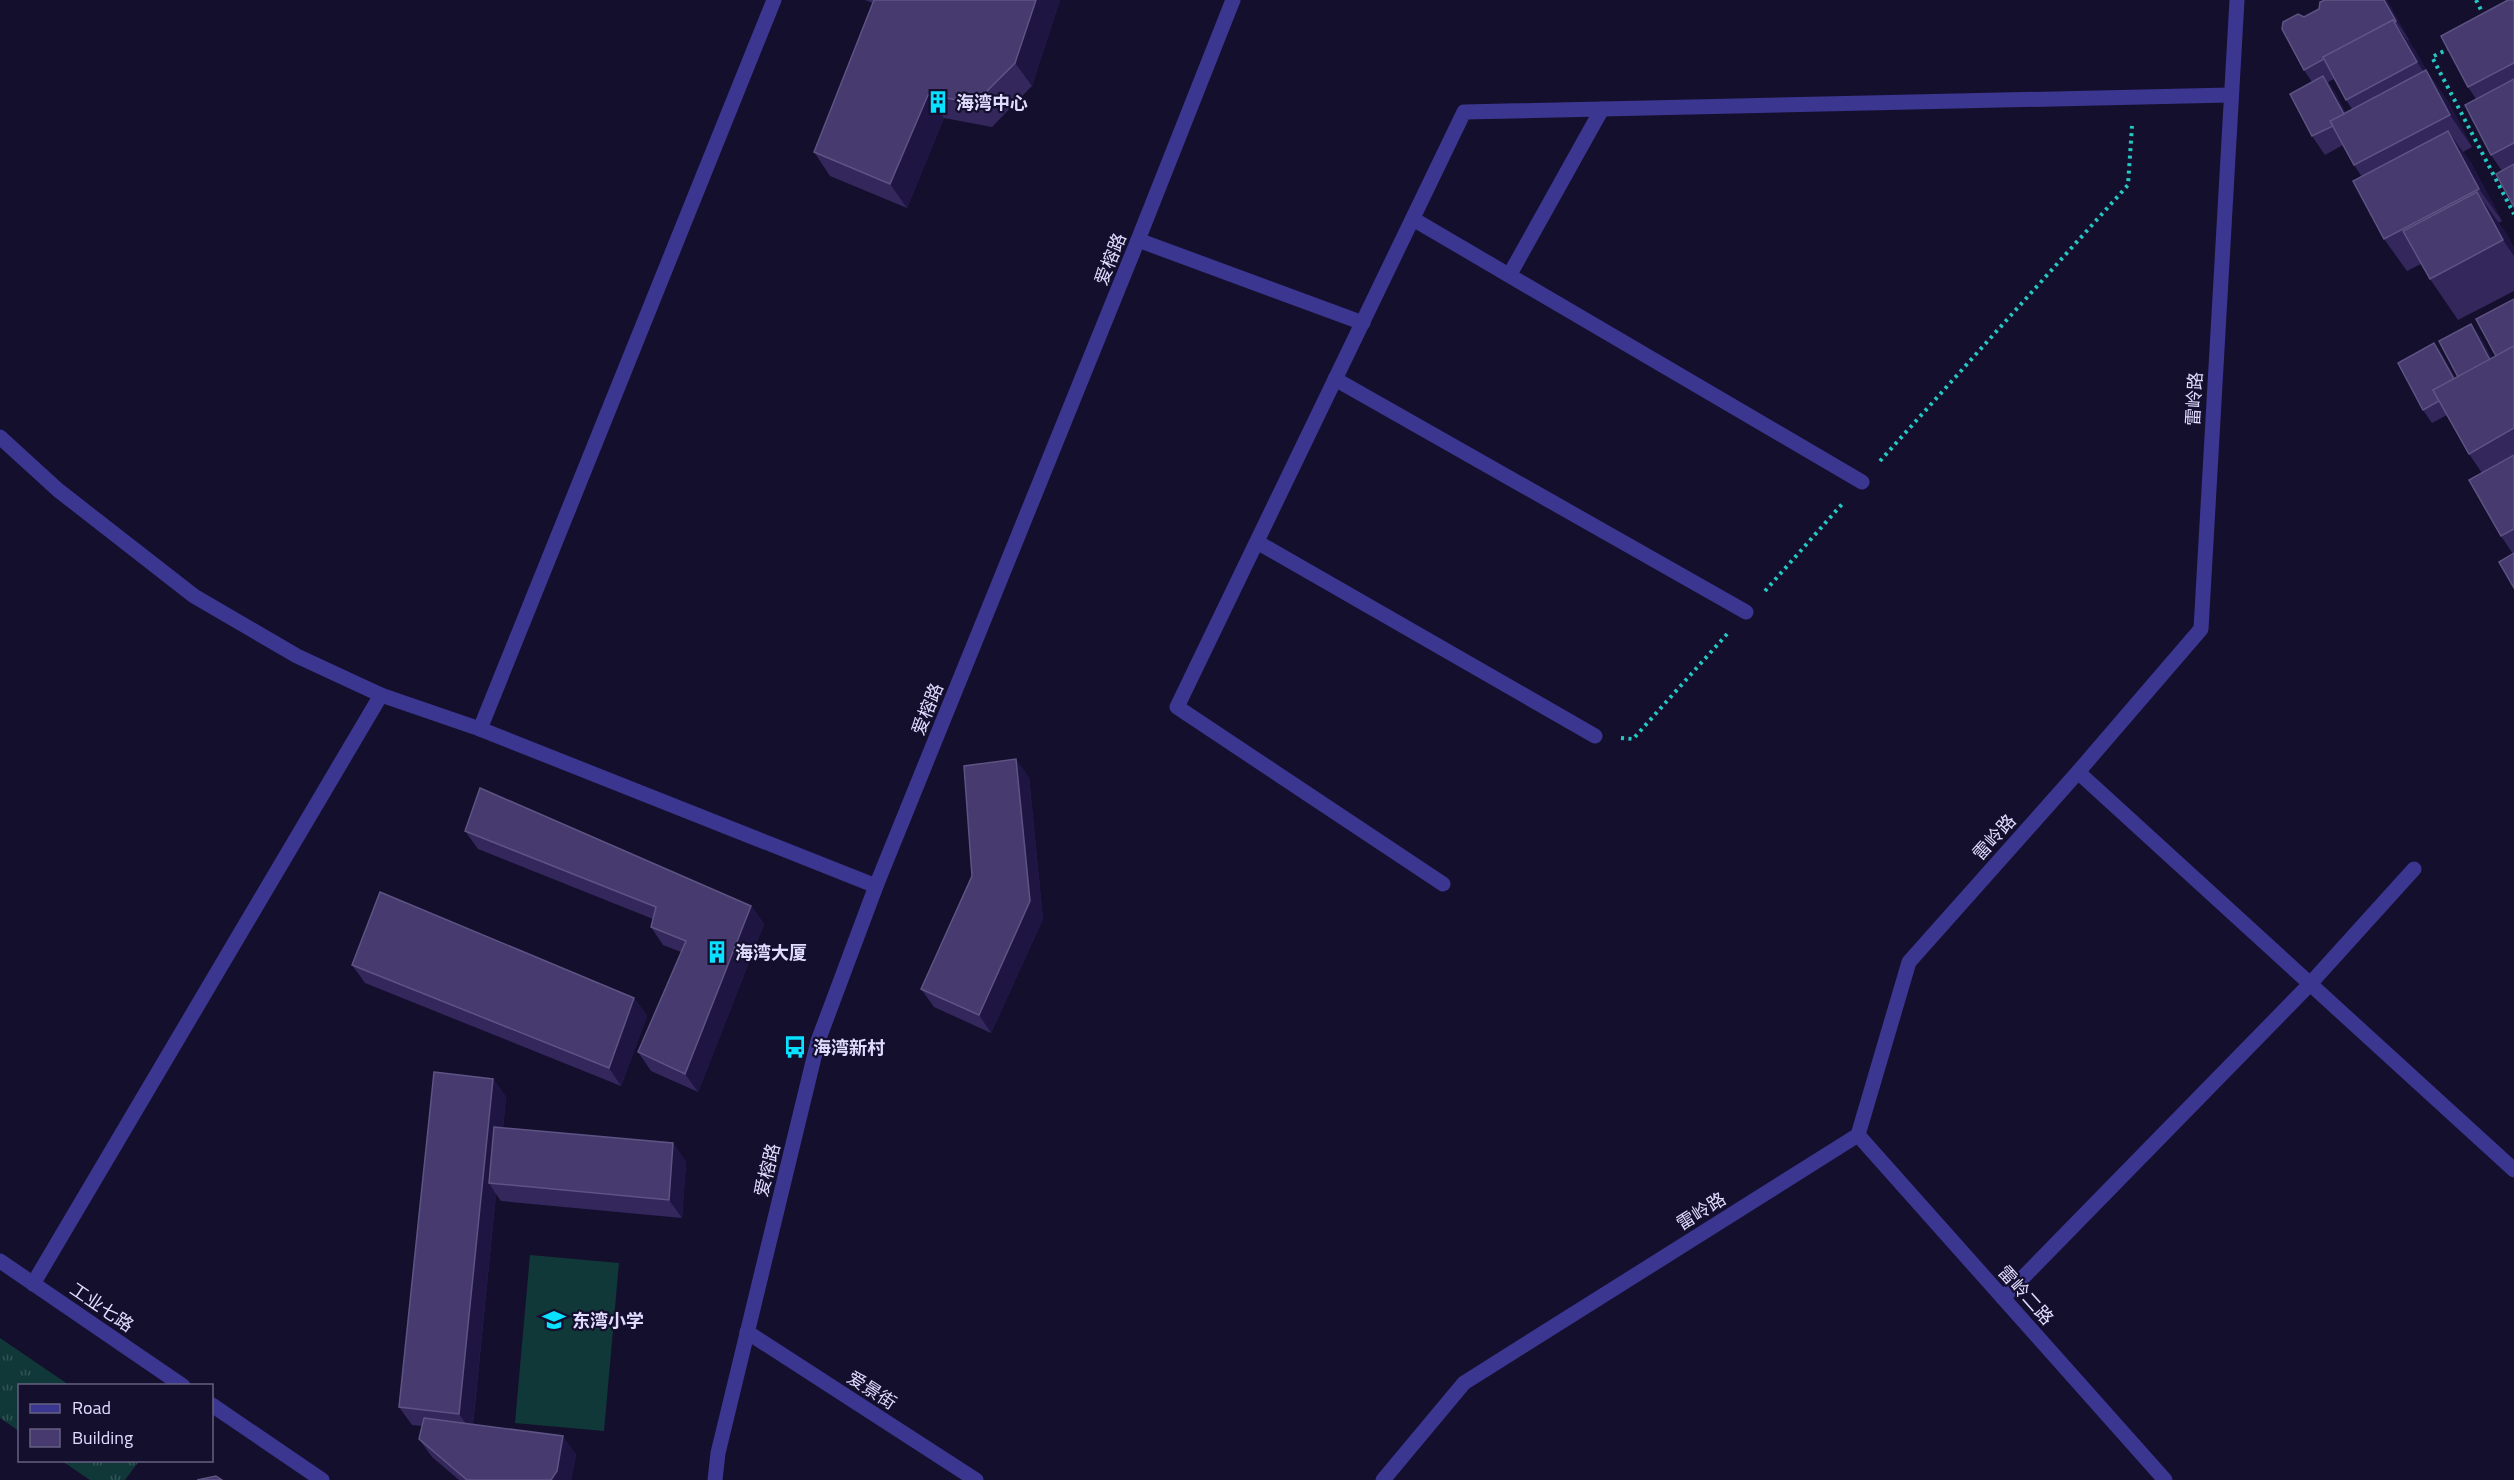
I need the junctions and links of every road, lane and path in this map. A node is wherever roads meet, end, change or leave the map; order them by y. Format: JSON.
{"nodes":[{"id":1,"x":774,"y":0,"type":"edge"},
{"id":2,"x":1233,"y":0,"type":"edge"},
{"id":3,"x":2237,"y":0,"type":"edge"},
{"id":4,"x":2476,"y":0,"type":"edge"},
{"id":5,"x":2490,"y":26,"type":"edge"},
{"id":6,"x":2451,"y":47,"type":"edge"},
{"id":7,"x":2230,"y":96,"type":"junction"},
{"id":8,"x":2134,"y":98,"type":"junction"},
{"id":9,"x":1602,"y":109,"type":"junction"},
{"id":10,"x":2514,"y":214,"type":"edge"},
{"id":11,"x":1413,"y":219,"type":"junction"},
{"id":12,"x":1138,"y":240,"type":"junction"},
{"id":13,"x":1510,"y":274,"type":"junction"},
{"id":14,"x":1363,"y":323,"type":"junction"},
{"id":15,"x":1335,"y":379,"type":"junction"},
{"id":16,"x":0,"y":437,"type":"edge"},
{"id":17,"x":1862,"y":482,"type":"junction"},
{"id":18,"x":1257,"y":542,"type":"junction"},
{"id":19,"x":1746,"y":612,"type":"junction"},
{"id":20,"x":381,"y":695,"type":"junction"},
{"id":21,"x":480,"y":729,"type":"junction"},
{"id":22,"x":1595,"y":736,"type":"joint"},
{"id":23,"x":2078,"y":772,"type":"junction"},
{"id":24,"x":2414,"y":869,"type":"dead end"},
{"id":25,"x":1443,"y":884,"type":"dead end"},
{"id":26,"x":876,"y":886,"type":"junction"},
{"id":27,"x":2310,"y":984,"type":"junction"},
{"id":28,"x":1858,"y":1135,"type":"junction"},
{"id":29,"x":2514,"y":1170,"type":"edge"},
{"id":30,"x":0,"y":1261,"type":"edge"},
{"id":31,"x":33,"y":1284,"type":"junction"},
{"id":32,"x":2003,"y":1298,"type":"junction"},
{"id":33,"x":747,"y":1332,"type":"junction"},
{"id":34,"x":180,"y":1384,"type":"edge"},
{"id":35,"x":213,"y":1406,"type":"edge"},
{"id":36,"x":718,"y":1453,"type":"junction"},
{"id":37,"x":322,"y":1480,"type":"edge"},
{"id":38,"x":703,"y":1480,"type":"edge"},
{"id":39,"x":715,"y":1480,"type":"edge"},
{"id":40,"x":976,"y":1480,"type":"edge"},
{"id":41,"x":1383,"y":1480,"type":"edge"},
{"id":42,"x":2165,"y":1480,"type":"edge"}],
"edges":[{"from":1,"to":21,"type":"street"},
{"from":2,"to":12,"type":"street","name":"爱榕路"},
{"from":3,"to":7,"type":"street","name":"雷岭路"},
{"from":4,"to":5,"type":"path"},
{"from":6,"to":10,"type":"path"},
{"from":7,"to":8,"type":"street"},
{"from":7,"to":23,"type":"street","name":"雷岭路"},
{"from":8,"to":9,"type":"street"},
{"from":8,"to":17,"type":"path"},
{"from":9,"to":11,"type":"street"},
{"from":9,"to":13,"type":"street"},
{"from":11,"to":13,"type":"street"},
{"from":11,"to":14,"type":"street"},
{"from":12,"to":14,"type":"street"},
{"from":12,"to":26,"type":"street","name":"爱榕路"},
{"from":13,"to":17,"type":"street"},
{"from":14,"to":15,"type":"street"},
{"from":15,"to":18,"type":"street"},
{"from":15,"to":19,"type":"street"},
{"from":16,"to":20,"type":"street"},
{"from":17,"to":19,"type":"path"},
{"from":18,"to":22,"type":"street"},
{"from":18,"to":25,"type":"street"},
{"from":19,"to":22,"type":"path"},
{"from":20,"to":21,"type":"street"},
{"from":20,"to":31,"type":"street"},
{"from":21,"to":26,"type":"street"},
{"from":23,"to":27,"type":"street"},
{"from":23,"to":28,"type":"street","name":"雷岭路"},
{"from":24,"to":27,"type":"street"},
{"from":26,"to":33,"type":"street","name":"爱榕路"},
{"from":27,"to":29,"type":"street"},
{"from":27,"to":32,"type":"street"},
{"from":28,"to":32,"type":"street","name":"雷岭二路"},
{"from":28,"to":41,"type":"street","name":"雷岭路"},
{"from":30,"to":31,"type":"street","name":"工业七路"},
{"from":31,"to":34,"type":"street","name":"工业七路"},
{"from":32,"to":42,"type":"street","name":"雷岭二路"},
{"from":33,"to":36,"type":"street","name":"爱榕路"},
{"from":33,"to":40,"type":"street","name":"爱景街"},
{"from":35,"to":37,"type":"street"},
{"from":36,"to":38,"type":"street","name":"爱榕路"},
{"from":36,"to":39,"type":"street","name":"爱榕路"}]}
